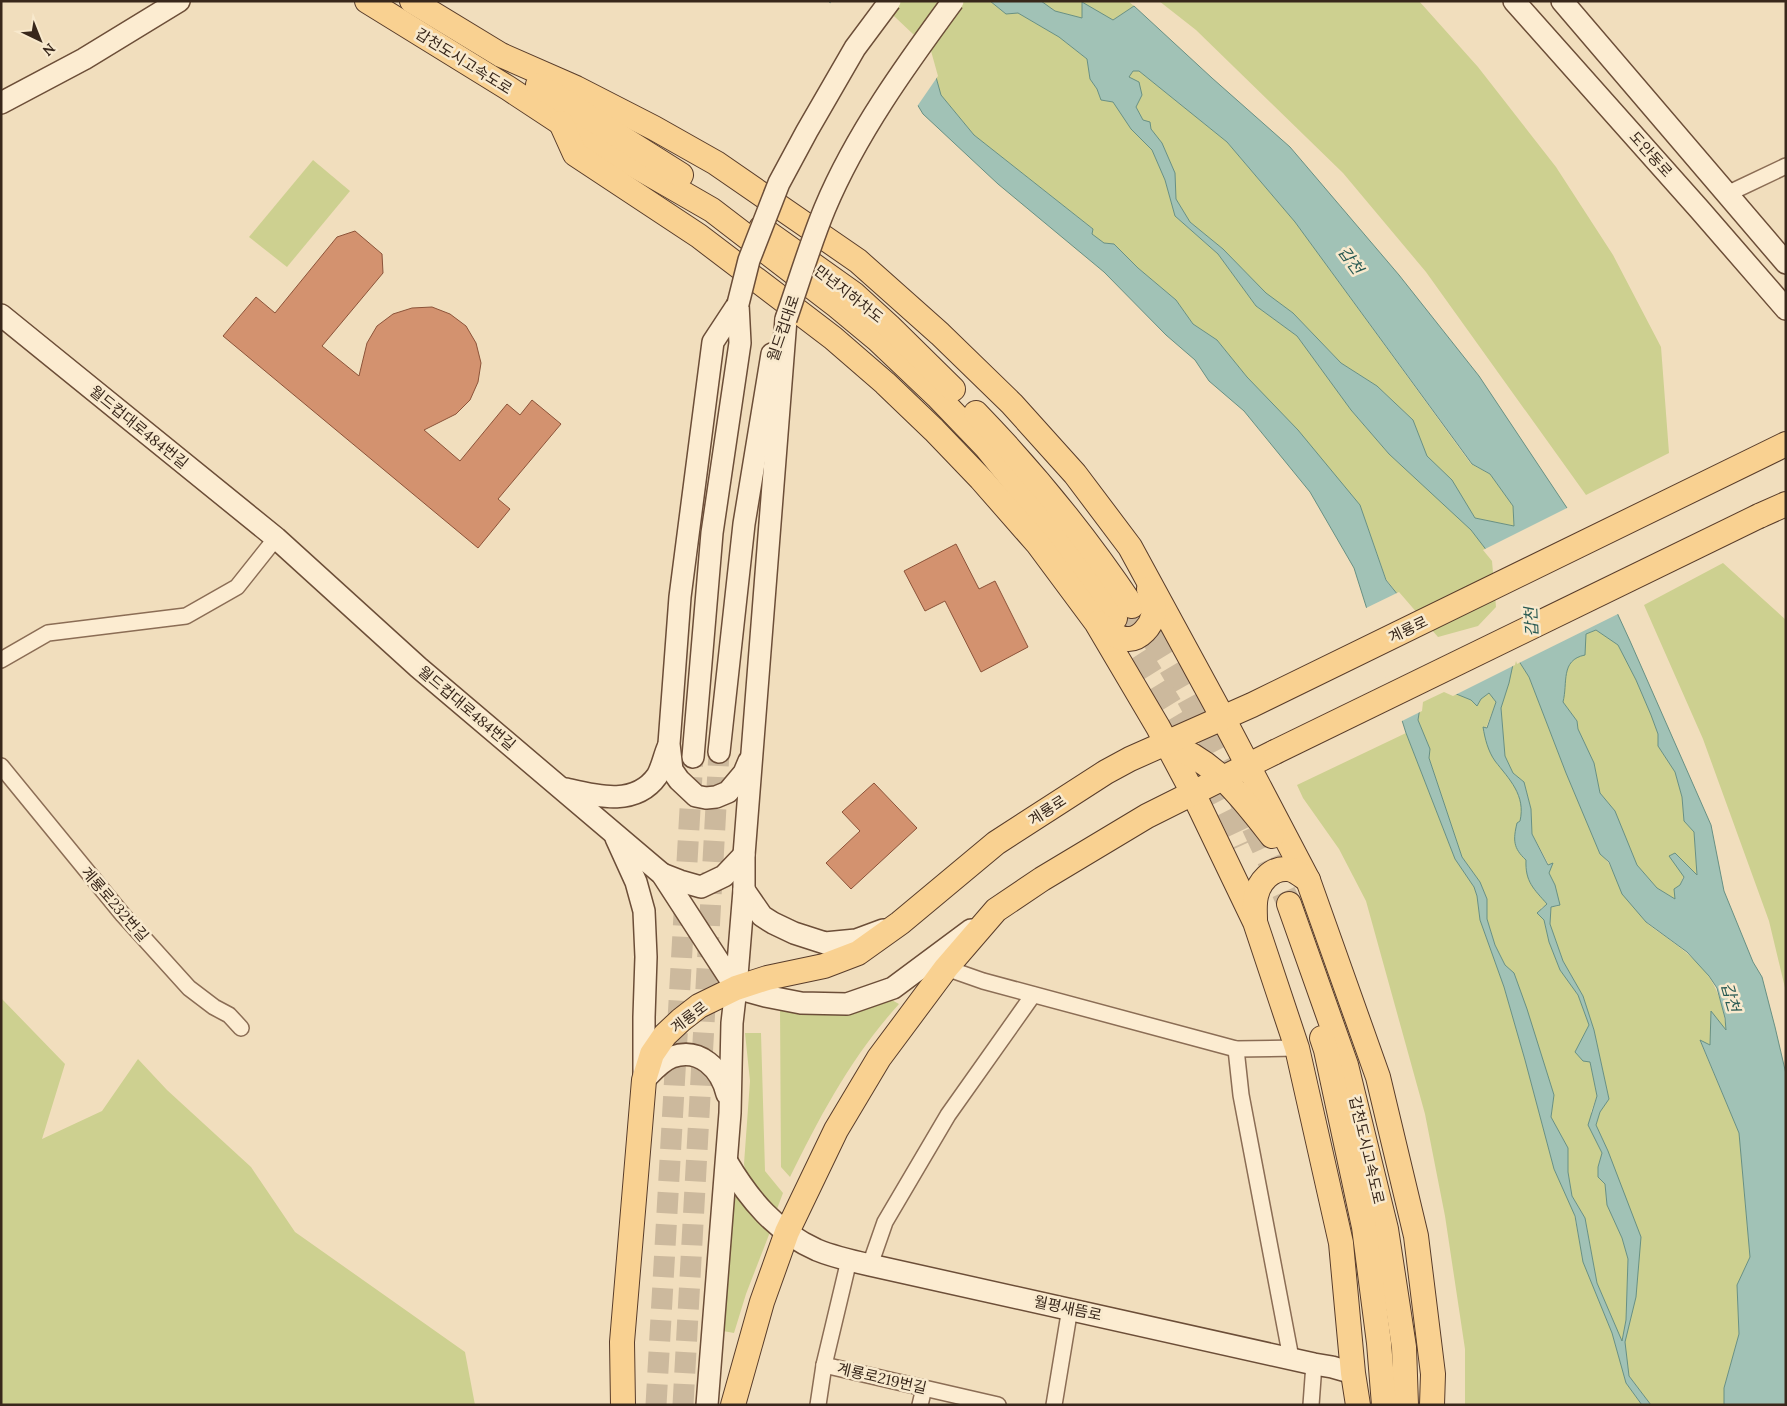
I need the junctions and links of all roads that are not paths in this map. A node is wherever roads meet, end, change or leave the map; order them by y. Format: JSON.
{"nodes":[{"id":1,"x":179,"y":1,"type":"edge"},
{"id":2,"x":366,"y":1,"type":"edge"},
{"id":3,"x":412,"y":1,"type":"edge"},
{"id":4,"x":890,"y":1,"type":"edge"},
{"id":5,"x":953,"y":1,"type":"edge"},
{"id":6,"x":1514,"y":1,"type":"edge"},
{"id":7,"x":1562,"y":1,"type":"edge"},
{"id":8,"x":501,"y":55,"type":"junction"},
{"id":9,"x":1,"y":103,"type":"edge"},
{"id":10,"x":561,"y":123,"type":"joint"},
{"id":11,"x":1786,"y":166,"type":"edge"},
{"id":12,"x":1727,"y":194,"type":"junction"},
{"id":13,"x":1786,"y":263,"type":"edge"},
{"id":14,"x":738,"y":304,"type":"junction"},
{"id":15,"x":1786,"y":309,"type":"edge"},
{"id":16,"x":1,"y":315,"type":"edge"},
{"id":17,"x":786,"y":319,"type":"junction"},
{"id":18,"x":1786,"y":444,"type":"edge"},
{"id":19,"x":1786,"y":504,"type":"edge"},
{"id":20,"x":276,"y":538,"type":"junction"},
{"id":21,"x":1147,"y":578,"type":"junction"},
{"id":22,"x":1114,"y":616,"type":"junction"},
{"id":23,"x":1,"y":660,"type":"edge"},
{"id":24,"x":1223,"y":718,"type":"junction"},
{"id":25,"x":1166,"y":743,"type":"junction"},
{"id":26,"x":669,"y":744,"type":"junction"},
{"id":27,"x":719,"y":752,"type":"tunnel mouth"},
{"id":28,"x":752,"y":754,"type":"junction"},
{"id":29,"x":693,"y":757,"type":"tunnel mouth"},
{"id":30,"x":1248,"y":765,"type":"junction"},
{"id":31,"x":1,"y":766,"type":"edge"},
{"id":32,"x":561,"y":788,"type":"junction"},
{"id":33,"x":1193,"y":793,"type":"junction"},
{"id":34,"x":612,"y":831,"type":"junction"},
{"id":35,"x":744,"y":855,"type":"junction"},
{"id":36,"x":662,"y":874,"type":"junction"},
{"id":37,"x":1308,"y":880,"type":"junction"},
{"id":38,"x":744,"y":890,"type":"junction"},
{"id":39,"x":996,"y":910,"type":"junction"},
{"id":40,"x":1273,"y":913,"type":"junction"},
{"id":41,"x":900,"y":923,"type":"junction"},
{"id":42,"x":946,"y":968,"type":"junction"},
{"id":43,"x":736,"y":988,"type":"junction"},
{"id":44,"x":1033,"y":995,"type":"junction"},
{"id":45,"x":241,"y":1028,"type":"dead end"},
{"id":46,"x":1297,"y":1048,"type":"junction"},
{"id":47,"x":1236,"y":1049,"type":"junction"},
{"id":48,"x":650,"y":1074,"type":"junction"},
{"id":49,"x":730,"y":1113,"type":"junction"},
{"id":50,"x":727,"y":1162,"type":"junction"},
{"id":51,"x":787,"y":1232,"type":"junction"},
{"id":52,"x":849,"y":1260,"type":"junction"},
{"id":53,"x":870,"y":1265,"type":"junction"},
{"id":54,"x":1070,"y":1308,"type":"junction"},
{"id":55,"x":1291,"y":1358,"type":"junction"},
{"id":56,"x":1314,"y":1364,"type":"junction"},
{"id":57,"x":824,"y":1365,"type":"junction"},
{"id":58,"x":1353,"y":1373,"type":"junction"},
{"id":59,"x":924,"y":1388,"type":"junction"},
{"id":60,"x":623,"y":1405,"type":"edge"},
{"id":61,"x":707,"y":1405,"type":"edge"},
{"id":62,"x":733,"y":1405,"type":"edge"},
{"id":63,"x":818,"y":1405,"type":"edge"},
{"id":64,"x":920,"y":1405,"type":"edge"},
{"id":65,"x":998,"y":1405,"type":"edge"},
{"id":66,"x":1054,"y":1405,"type":"edge"},
{"id":67,"x":1311,"y":1405,"type":"edge"},
{"id":68,"x":1358,"y":1405,"type":"edge"},
{"id":69,"x":1384,"y":1405,"type":"edge"},
{"id":70,"x":1406,"y":1405,"type":"edge"},
{"id":71,"x":1432,"y":1405,"type":"edge"}],
"edges":[{"from":1,"to":9,"type":"street"},
{"from":2,"to":10,"type":"main road","name":"갑천도시고속도로"},
{"from":3,"to":8,"type":"main road","name":"갑천도시고속도로"},
{"from":4,"to":14,"type":"street","bridge":true},
{"from":5,"to":17,"type":"street","name":"월드컵대로","bridge":true},
{"from":6,"to":15,"type":"street","name":"도안동로"},
{"from":7,"to":12,"type":"street","name":"도안동로"},
{"from":8,"to":21,"type":"main road"},
{"from":8,"to":22,"type":"main road","name":"만년지하차도"},
{"from":10,"to":22,"type":"main road","name":"만년지하차도"},
{"from":11,"to":12,"type":"street"},
{"from":12,"to":13,"type":"street","name":"도안동로"},
{"from":14,"to":26,"type":"street"},
{"from":14,"to":29,"type":"street"},
{"from":16,"to":20,"type":"street","name":"월드컵대로484번길"},
{"from":17,"to":27,"type":"street","name":"월드컵대로"},
{"from":17,"to":28,"type":"street"},
{"from":18,"to":24,"type":"main road","name":"계룡로"},
{"from":19,"to":30,"type":"main road","bridge":true},
{"from":20,"to":23,"type":"street"},
{"from":20,"to":32,"type":"street","name":"월드컵대로484번길"},
{"from":21,"to":22,"type":"main road"},
{"from":21,"to":24,"type":"main road"},
{"from":22,"to":25,"type":"main road"},
{"from":24,"to":25,"type":"main road","name":"계룡로"},
{"from":24,"to":30,"type":"main road"},
{"from":25,"to":33,"type":"main road"},
{"from":25,"to":37,"type":"main road"},
{"from":25,"to":41,"type":"main road","name":"계룡로"},
{"from":26,"to":28,"type":"street"},
{"from":26,"to":32,"type":"street"},
{"from":28,"to":35,"type":"street"},
{"from":30,"to":33,"type":"main road"},
{"from":30,"to":37,"type":"main road"},
{"from":31,"to":45,"type":"street","name":"계룡로232번길"},
{"from":32,"to":34,"type":"street","name":"월드컵대로484번길"},
{"from":33,"to":39,"type":"main road"},
{"from":33,"to":40,"type":"main road"},
{"from":34,"to":36,"type":"street","name":"월드컵대로484번길"},
{"from":34,"to":48,"type":"street"},
{"from":35,"to":36,"type":"street"},
{"from":35,"to":38,"type":"street"},
{"from":36,"to":43,"type":"street"},
{"from":37,"to":40,"type":"main road"},
{"from":37,"to":71,"type":"main road"},
{"from":38,"to":41,"type":"street"},
{"from":38,"to":43,"type":"street"},
{"from":39,"to":42,"type":"main road"},
{"from":39,"to":43,"type":"street"},
{"from":40,"to":46,"type":"main road"},
{"from":40,"to":69,"type":"main road","name":"갑천도시고속도로"},
{"from":40,"to":70,"type":"main road","name":"갑천도시고속도로"},
{"from":41,"to":43,"type":"main road","name":"계룡로"},
{"from":42,"to":44,"type":"street"},
{"from":42,"to":51,"type":"main road"},
{"from":43,"to":48,"type":"main road","name":"계룡로"},
{"from":43,"to":49,"type":"street"},
{"from":44,"to":47,"type":"street"},
{"from":44,"to":53,"type":"street"},
{"from":46,"to":47,"type":"street"},
{"from":46,"to":58,"type":"main road"},
{"from":47,"to":55,"type":"street"},
{"from":48,"to":49,"type":"street"},
{"from":48,"to":60,"type":"main road","name":"계룡로"},
{"from":49,"to":50,"type":"street"},
{"from":50,"to":51,"type":"street","name":"월평새뜸로"},
{"from":50,"to":61,"type":"street"},
{"from":51,"to":52,"type":"street","name":"월평새뜸로"},
{"from":51,"to":62,"type":"main road"},
{"from":52,"to":53,"type":"street","name":"월평새뜸로"},
{"from":52,"to":57,"type":"street"},
{"from":53,"to":54,"type":"street","name":"월평새뜸로"},
{"from":54,"to":55,"type":"street","name":"월평새뜸로"},
{"from":54,"to":66,"type":"street"},
{"from":55,"to":56,"type":"street","name":"월평새뜸로"},
{"from":56,"to":58,"type":"street","name":"월평새뜸로"},
{"from":56,"to":67,"type":"street"},
{"from":57,"to":59,"type":"street","name":"계룡로219번길"},
{"from":57,"to":63,"type":"street"},
{"from":58,"to":68,"type":"main road"},
{"from":59,"to":64,"type":"street"},
{"from":59,"to":65,"type":"street","name":"계룡로219번길"}]}
